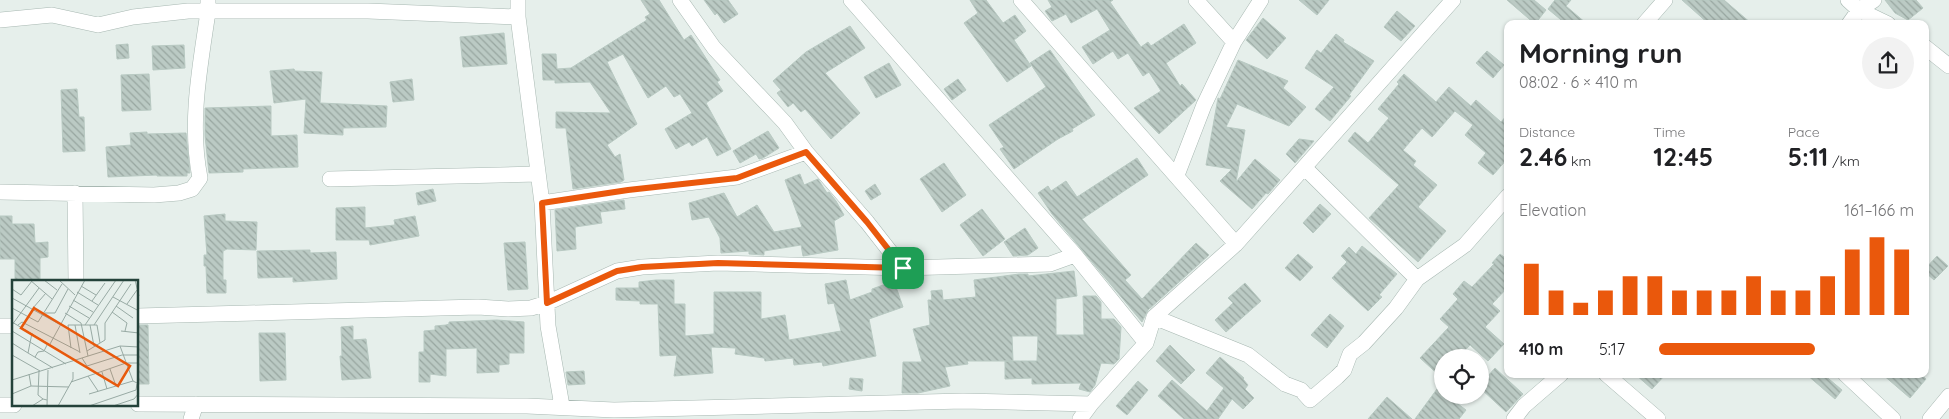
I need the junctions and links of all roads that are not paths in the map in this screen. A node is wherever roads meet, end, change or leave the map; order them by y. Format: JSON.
{"nodes":[{"id":1,"x":518,"y":0,"type":"edge"},
{"id":2,"x":680,"y":0,"type":"edge"},
{"id":3,"x":851,"y":0,"type":"edge"},
{"id":4,"x":1021,"y":0,"type":"edge"},
{"id":5,"x":1196,"y":0,"type":"edge"},
{"id":6,"x":1261,"y":0,"type":"edge"},
{"id":7,"x":1453,"y":0,"type":"edge"},
{"id":8,"x":1664,"y":0,"type":"edge"},
{"id":9,"x":1874,"y":0,"type":"edge"},
{"id":10,"x":1854,"y":5,"type":"edge"},
{"id":11,"x":208,"y":6,"type":"edge"},
{"id":12,"x":518,"y":17,"type":"junction"},
{"id":13,"x":0,"y":20,"type":"edge"},
{"id":14,"x":1647,"y":20,"type":"edge"},
{"id":15,"x":1850,"y":20,"type":"edge"},
{"id":16,"x":1881,"y":20,"type":"edge"},
{"id":17,"x":1234,"y":42,"type":"junction"},
{"id":18,"x":1929,"y":50,"type":"edge"},
{"id":19,"x":1949,"y":66,"type":"edge"},
{"id":20,"x":806,"y":152,"type":"junction"},
{"id":21,"x":1305,"y":168,"type":"junction"},
{"id":22,"x":538,"y":174,"type":"junction"},
{"id":23,"x":1177,"y":175,"type":"junction"},
{"id":24,"x":330,"y":179,"type":"dead end"},
{"id":25,"x":0,"y":192,"type":"edge"},
{"id":26,"x":75,"y":193,"type":"junction"},
{"id":27,"x":1504,"y":200,"type":"edge"},
{"id":28,"x":542,"y":203,"type":"junction"},
{"id":29,"x":1236,"y":244,"type":"junction"},
{"id":30,"x":1075,"y":255,"type":"junction"},
{"id":31,"x":903,"y":268,"type":"junction"},
{"id":32,"x":76,"y":280,"type":"edge"},
{"id":33,"x":1417,"y":280,"type":"junction"},
{"id":34,"x":547,"y":303,"type":"junction"},
{"id":35,"x":139,"y":316,"type":"edge"},
{"id":36,"x":1154,"y":317,"type":"junction"},
{"id":37,"x":1146,"y":343,"type":"junction"},
{"id":38,"x":1556,"y":378,"type":"edge"},
{"id":39,"x":1611,"y":378,"type":"edge"},
{"id":40,"x":1849,"y":378,"type":"edge"},
{"id":41,"x":1949,"y":396,"type":"edge"},
{"id":42,"x":1091,"y":404,"type":"junction"},
{"id":43,"x":562,"y":406,"type":"junction"},
{"id":44,"x":145,"y":409,"type":"edge"},
{"id":45,"x":194,"y":412,"type":"edge"},
{"id":46,"x":529,"y":412,"type":"edge"},
{"id":47,"x":1080,"y":419,"type":"edge"},
{"id":48,"x":1514,"y":419,"type":"edge"},
{"id":49,"x":1658,"y":419,"type":"edge"},
{"id":50,"x":1893,"y":419,"type":"edge"},
{"id":51,"x":1930,"y":419,"type":"edge"}],
"edges":[{"from":1,"to":12,"type":"street"},
{"from":2,"to":20,"type":"street"},
{"from":3,"to":30,"type":"street"},
{"from":4,"to":23,"type":"street"},
{"from":5,"to":17,"type":"street"},
{"from":6,"to":17,"type":"street"},
{"from":7,"to":21,"type":"street"},
{"from":8,"to":14,"type":"street"},
{"from":9,"to":10,"type":"street"},
{"from":10,"to":15,"type":"street"},
{"from":10,"to":16,"type":"street"},
{"from":11,"to":12,"type":"street"},
{"from":11,"to":13,"type":"street"},
{"from":11,"to":26,"type":"street"},
{"from":12,"to":22,"type":"street"},
{"from":17,"to":23,"type":"street"},
{"from":18,"to":19,"type":"street"},
{"from":20,"to":28,"type":"street"},
{"from":20,"to":31,"type":"street"},
{"from":21,"to":29,"type":"street"},
{"from":21,"to":33,"type":"street"},
{"from":22,"to":24,"type":"street"},
{"from":22,"to":28,"type":"street"},
{"from":23,"to":29,"type":"street"},
{"from":25,"to":26,"type":"street"},
{"from":26,"to":32,"type":"street"},
{"from":27,"to":33,"type":"street"},
{"from":28,"to":34,"type":"street"},
{"from":29,"to":36,"type":"street"},
{"from":30,"to":31,"type":"street"},
{"from":30,"to":37,"type":"street"},
{"from":31,"to":34,"type":"street"},
{"from":33,"to":36,"type":"street"},
{"from":34,"to":35,"type":"street"},
{"from":34,"to":43,"type":"street"},
{"from":36,"to":37,"type":"street"},
{"from":37,"to":42,"type":"street"},
{"from":38,"to":48,"type":"street"},
{"from":39,"to":49,"type":"street"},
{"from":40,"to":50,"type":"street"},
{"from":41,"to":51,"type":"street"},
{"from":42,"to":43,"type":"street"},
{"from":42,"to":47,"type":"street"},
{"from":43,"to":46,"type":"street"},
{"from":44,"to":45,"type":"street"},
{"from":45,"to":46,"type":"street"}]}
